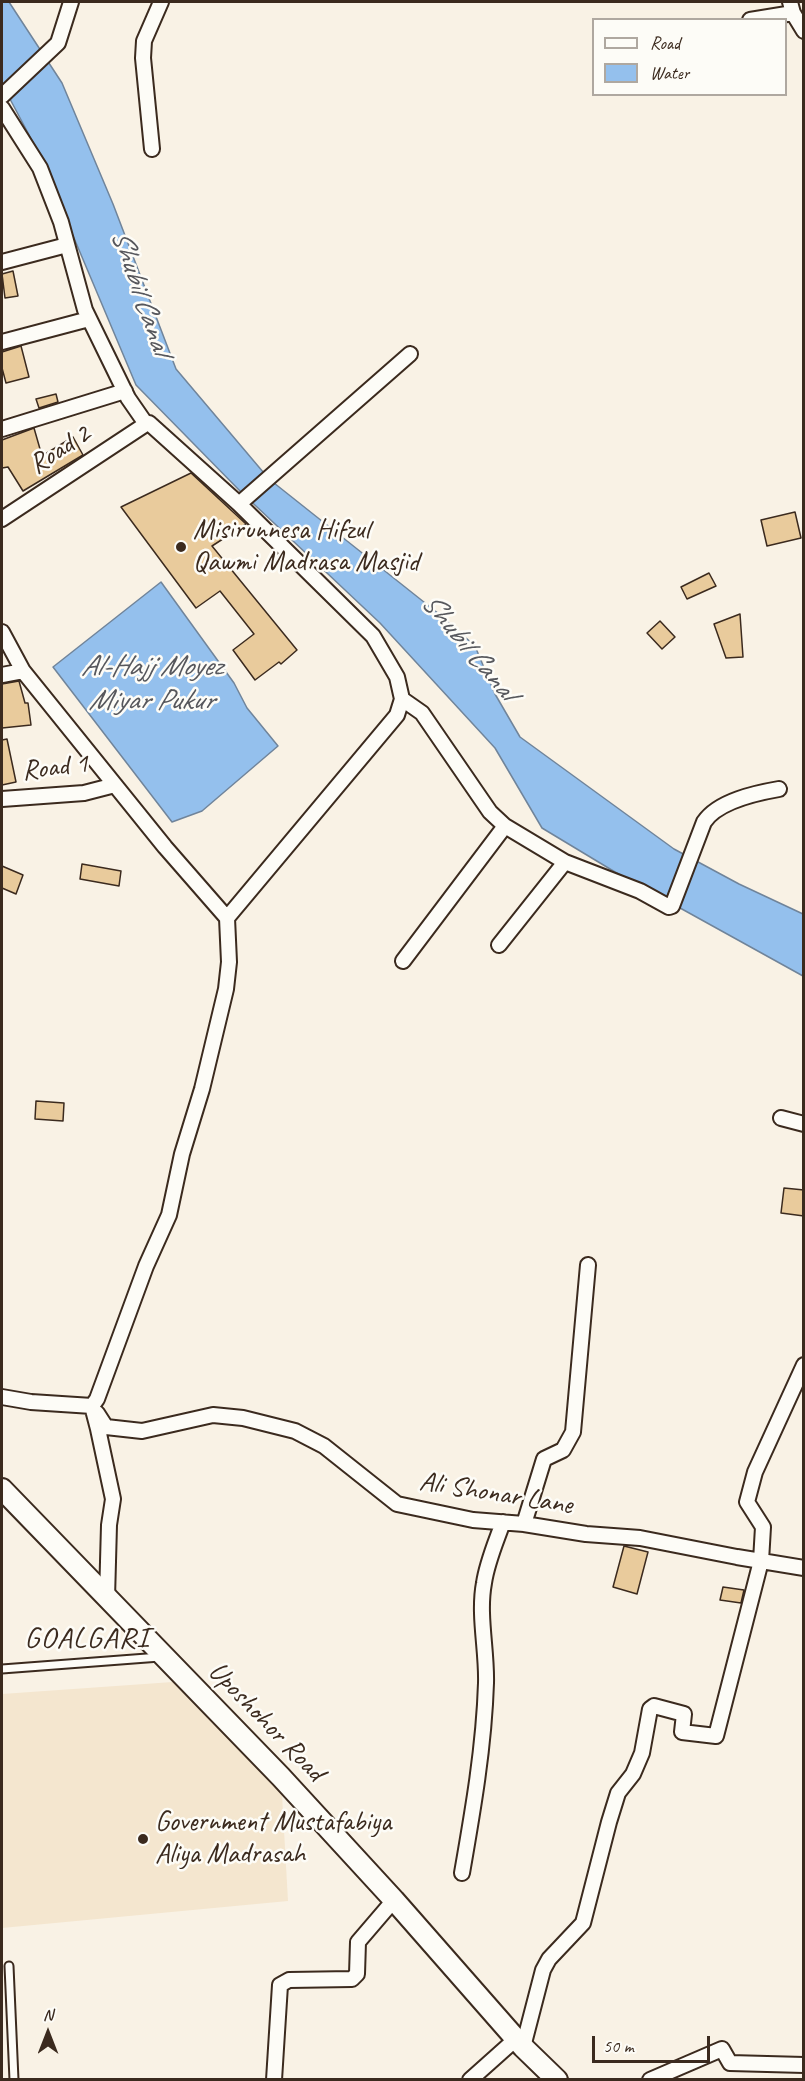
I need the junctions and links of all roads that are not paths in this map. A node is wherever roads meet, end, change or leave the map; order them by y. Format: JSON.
{"nodes":[{"id":1,"x":71,"y":2,"type":"edge"},
{"id":2,"x":161,"y":2,"type":"edge"},
{"id":3,"x":791,"y":7,"type":"edge"},
{"id":4,"x":756,"y":18,"type":"edge"},
{"id":5,"x":804,"y":31,"type":"edge"},
{"id":6,"x":2,"y":96,"type":"edge"},
{"id":7,"x":2,"y":108,"type":"edge"},
{"id":8,"x":152,"y":149,"type":"dead end"},
{"id":9,"x":67,"y":245,"type":"junction"},
{"id":10,"x":2,"y":262,"type":"edge"},
{"id":11,"x":90,"y":319,"type":"junction"},
{"id":12,"x":2,"y":342,"type":"edge"},
{"id":13,"x":410,"y":354,"type":"dead end"},
{"id":14,"x":125,"y":391,"type":"junction"},
{"id":15,"x":146,"y":424,"type":"junction"},
{"id":16,"x":2,"y":429,"type":"edge"},
{"id":17,"x":238,"y":504,"type":"junction"},
{"id":18,"x":2,"y":519,"type":"edge"},
{"id":19,"x":2,"y":632,"type":"edge"},
{"id":20,"x":22,"y":671,"type":"junction"},
{"id":21,"x":2,"y":675,"type":"edge"},
{"id":22,"x":402,"y":699,"type":"junction"},
{"id":23,"x":115,"y":785,"type":"junction"},
{"id":24,"x":779,"y":789,"type":"dead end"},
{"id":25,"x":2,"y":799,"type":"edge"},
{"id":26,"x":506,"y":826,"type":"junction"},
{"id":27,"x":565,"y":862,"type":"junction"},
{"id":28,"x":227,"y":918,"type":"junction"},
{"id":29,"x":499,"y":945,"type":"dead end"},
{"id":30,"x":404,"y":961,"type":"dead end"},
{"id":31,"x":781,"y":1118,"type":"dead end"},
{"id":32,"x":804,"y":1124,"type":"edge"},
{"id":33,"x":588,"y":1265,"type":"dead end"},
{"id":34,"x":804,"y":1365,"type":"edge"},
{"id":35,"x":2,"y":1397,"type":"edge"},
{"id":36,"x":92,"y":1407,"type":"junction"},
{"id":37,"x":2,"y":1489,"type":"edge"},
{"id":38,"x":503,"y":1522,"type":"junction"},
{"id":39,"x":524,"y":1524,"type":"junction"},
{"id":40,"x":761,"y":1561,"type":"junction"},
{"id":41,"x":804,"y":1568,"type":"edge"},
{"id":42,"x":108,"y":1598,"type":"junction"},
{"id":43,"x":164,"y":1656,"type":"junction"},
{"id":44,"x":2,"y":1670,"type":"edge"},
{"id":45,"x":462,"y":1873,"type":"dead end"},
{"id":46,"x":394,"y":1900,"type":"junction"},
{"id":47,"x":9,"y":1966,"type":"dead end"},
{"id":48,"x":520,"y":2043,"type":"junction"},
{"id":49,"x":804,"y":2065,"type":"edge"},
{"id":50,"x":15,"y":2079,"type":"edge"},
{"id":51,"x":274,"y":2079,"type":"edge"},
{"id":52,"x":470,"y":2079,"type":"edge"},
{"id":53,"x":557,"y":2079,"type":"edge"},
{"id":54,"x":650,"y":2079,"type":"edge"}],
"edges":[{"from":1,"to":6,"type":"street"},
{"from":2,"to":8,"type":"street"},
{"from":3,"to":4,"type":"street"},
{"from":3,"to":5,"type":"street"},
{"from":7,"to":9,"type":"street"},
{"from":9,"to":10,"type":"street"},
{"from":9,"to":11,"type":"street"},
{"from":11,"to":12,"type":"street"},
{"from":11,"to":14,"type":"street"},
{"from":13,"to":17,"type":"street"},
{"from":14,"to":15,"type":"street"},
{"from":14,"to":16,"type":"street"},
{"from":15,"to":17,"type":"street"},
{"from":15,"to":18,"type":"street","name":"Road 2"},
{"from":17,"to":22,"type":"street"},
{"from":19,"to":20,"type":"street"},
{"from":20,"to":21,"type":"street"},
{"from":20,"to":23,"type":"street"},
{"from":22,"to":26,"type":"street"},
{"from":22,"to":28,"type":"street"},
{"from":23,"to":25,"type":"street","name":"Road 1"},
{"from":23,"to":28,"type":"street"},
{"from":24,"to":27,"type":"street"},
{"from":26,"to":27,"type":"street"},
{"from":26,"to":30,"type":"street"},
{"from":27,"to":29,"type":"street"},
{"from":28,"to":36,"type":"street"},
{"from":31,"to":32,"type":"street"},
{"from":33,"to":39,"type":"street"},
{"from":34,"to":40,"type":"street"},
{"from":35,"to":36,"type":"street"},
{"from":36,"to":38,"type":"street","name":"Ali Shonar Lane"},
{"from":36,"to":42,"type":"street"},
{"from":37,"to":42,"type":"main road","name":"Uposhohor Road"},
{"from":38,"to":39,"type":"street","name":"Ali Shonar Lane"},
{"from":38,"to":45,"type":"street"},
{"from":39,"to":40,"type":"street","name":"Ali Shonar Lane"},
{"from":40,"to":41,"type":"street","name":"Ali Shonar Lane"},
{"from":40,"to":48,"type":"street"},
{"from":42,"to":43,"type":"main road","name":"Uposhohor Road"},
{"from":43,"to":44,"type":"lane"},
{"from":43,"to":46,"type":"main road","name":"Uposhohor Road"},
{"from":46,"to":48,"type":"main road","name":"Uposhohor Road"},
{"from":46,"to":51,"type":"street"},
{"from":47,"to":50,"type":"lane"},
{"from":48,"to":52,"type":"street"},
{"from":48,"to":53,"type":"main road","name":"Uposhohor Road"},
{"from":49,"to":54,"type":"street"}]}
